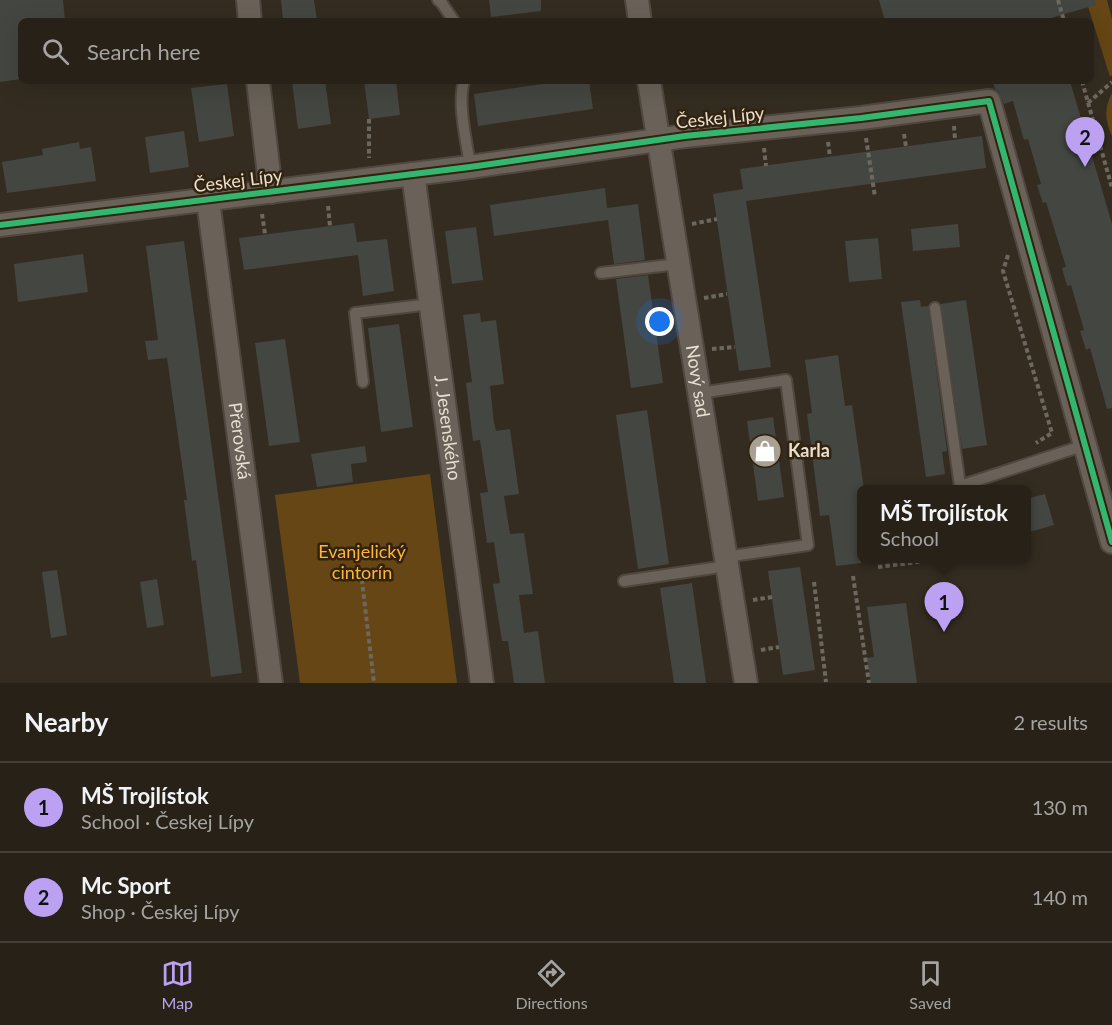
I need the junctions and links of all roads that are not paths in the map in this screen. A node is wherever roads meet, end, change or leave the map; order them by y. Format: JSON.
{"nodes":[{"id":1,"x":248,"y":0,"type":"edge"},
{"id":2,"x":438,"y":0,"type":"edge"},
{"id":3,"x":250,"y":18,"type":"edge"},
{"id":4,"x":452,"y":18,"type":"edge"},
{"id":5,"x":258,"y":84,"type":"edge"},
{"id":6,"x":463,"y":84,"type":"edge"},
{"id":7,"x":649,"y":84,"type":"edge"},
{"id":8,"x":658,"y":139,"type":"junction"},
{"id":9,"x":470,"y":167,"type":"junction"},
{"id":10,"x":413,"y":174,"type":"junction"},
{"id":11,"x":208,"y":200,"type":"junction"},
{"id":12,"x":267,"y":201,"type":"junction"},
{"id":13,"x":0,"y":225,"type":"edge"},
{"id":14,"x":678,"y":264,"type":"junction"},
{"id":15,"x":601,"y":273,"type":"dead end"},
{"id":16,"x":431,"y":304,"type":"junction"},
{"id":17,"x":935,"y":308,"type":"dead end"},
{"id":18,"x":363,"y":382,"type":"dead end"},
{"id":19,"x":700,"y":393,"type":"junction"},
{"id":20,"x":1085,"y":446,"type":"junction"},
{"id":21,"x":960,"y":485,"type":"edge"},
{"id":22,"x":963,"y":485,"type":"edge"},
{"id":23,"x":1112,"y":542,"type":"edge"},
{"id":24,"x":726,"y":562,"type":"junction"},
{"id":25,"x":624,"y":581,"type":"dead end"},
{"id":26,"x":271,"y":683,"type":"edge"},
{"id":27,"x":482,"y":683,"type":"edge"},
{"id":28,"x":746,"y":683,"type":"edge"}],
"edges":[{"from":1,"to":3,"type":"street"},
{"from":2,"to":4,"type":"lane"},
{"from":5,"to":12,"type":"street","name":"Českej Lípy"},
{"from":6,"to":9,"type":"lane"},
{"from":7,"to":8,"type":"street","name":"Nový sad"},
{"from":8,"to":9,"type":"street","name":"Českej Lípy"},
{"from":8,"to":14,"type":"street","name":"Nový sad"},
{"from":8,"to":20,"type":"street","name":"Českej Lípy"},
{"from":9,"to":10,"type":"street","name":"Českej Lípy"},
{"from":10,"to":12,"type":"street","name":"Českej Lípy"},
{"from":10,"to":16,"type":"street","name":"J. Jesenského"},
{"from":11,"to":12,"type":"street","name":"Českej Lípy"},
{"from":11,"to":13,"type":"street","name":"Českej Lípy"},
{"from":11,"to":26,"type":"street","name":"Přerovská"},
{"from":14,"to":15,"type":"lane"},
{"from":14,"to":19,"type":"street","name":"Nový sad"},
{"from":16,"to":18,"type":"lane"},
{"from":16,"to":27,"type":"street","name":"J. Jesenského"},
{"from":17,"to":21,"type":"lane"},
{"from":19,"to":24,"type":"street","name":"Nový sad"},
{"from":19,"to":24,"type":"lane"},
{"from":20,"to":22,"type":"lane"},
{"from":20,"to":23,"type":"street","name":"Českej Lípy"},
{"from":24,"to":25,"type":"lane"},
{"from":24,"to":28,"type":"street","name":"Nový sad"}]}
